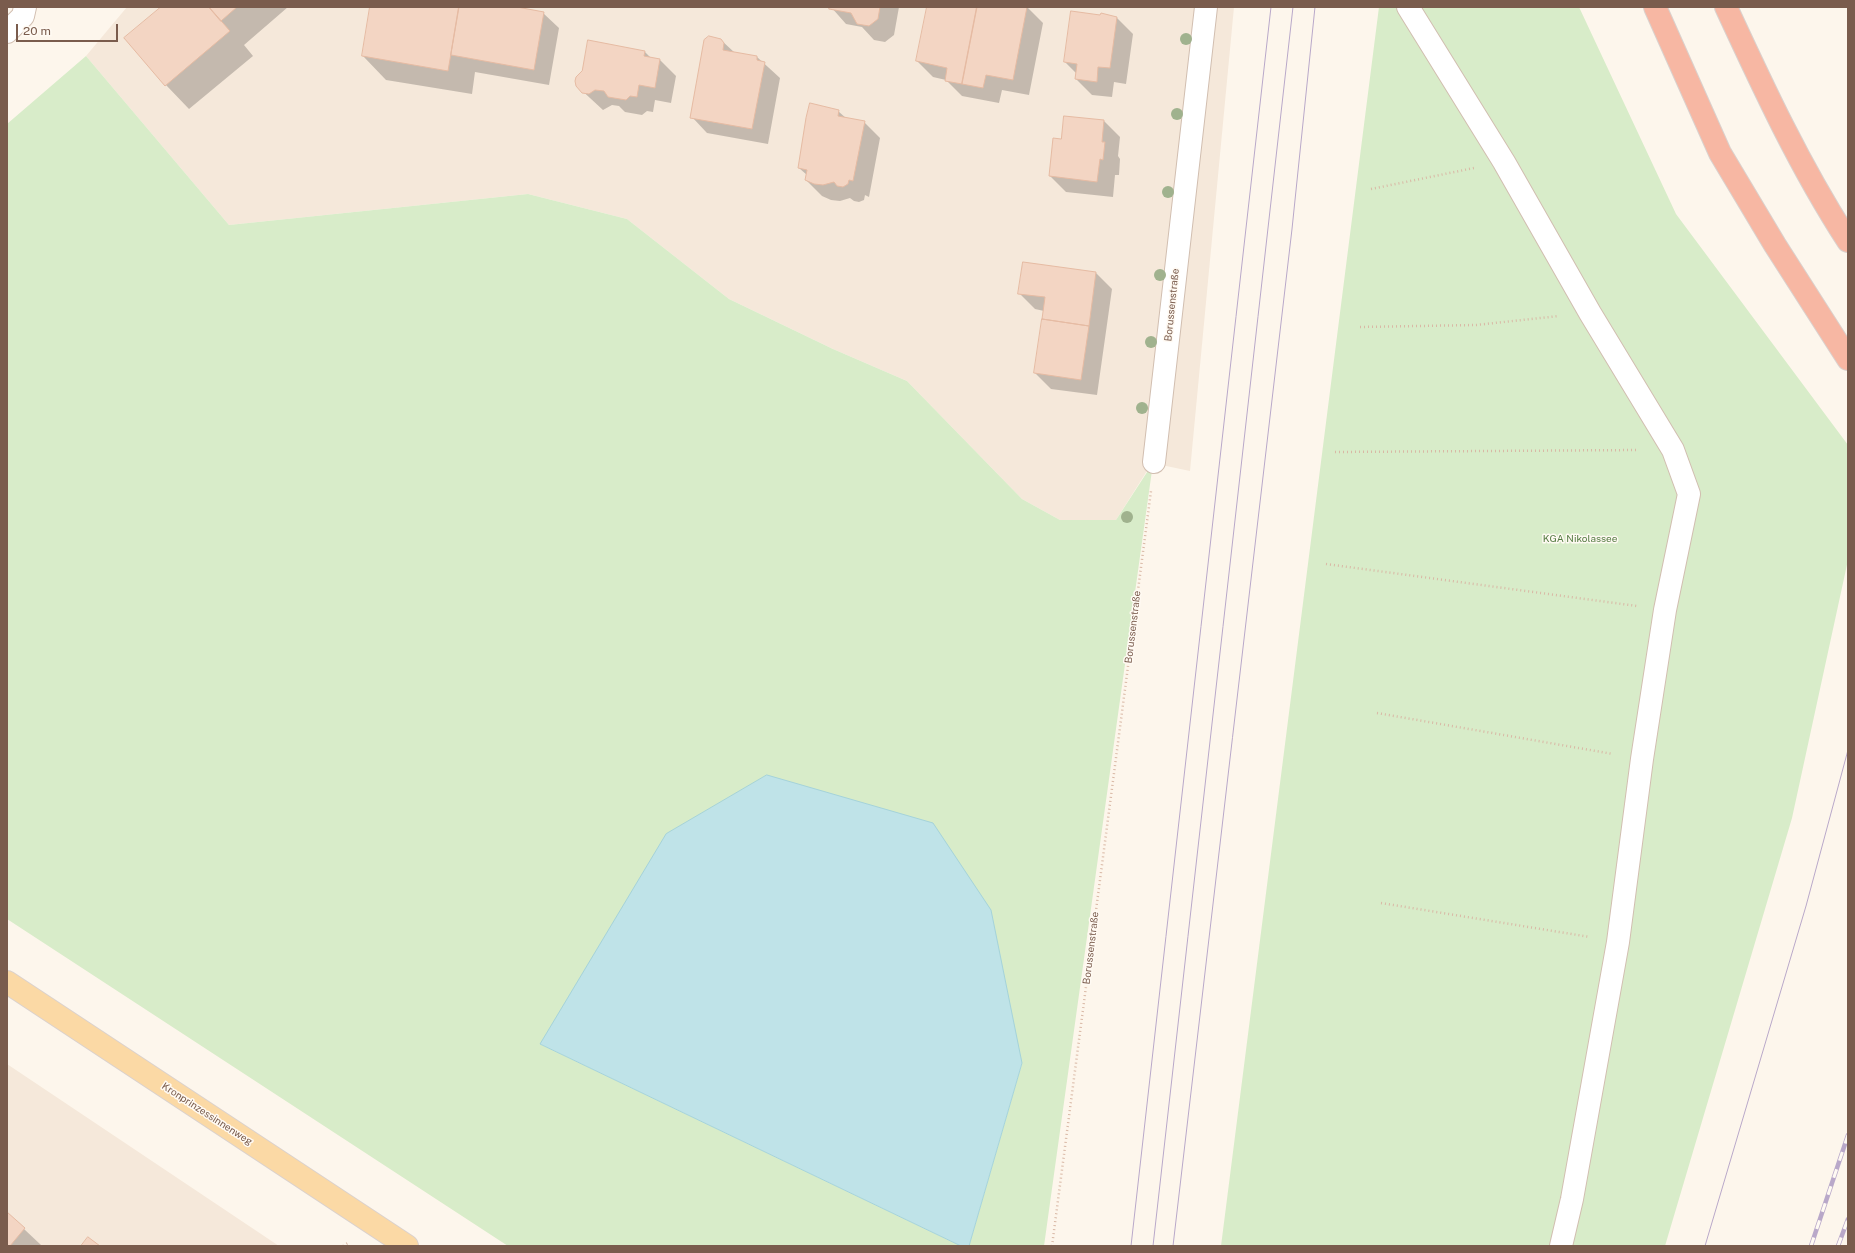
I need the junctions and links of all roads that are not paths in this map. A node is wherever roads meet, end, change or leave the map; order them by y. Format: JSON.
{"nodes":[{"id":1,"x":1206,"y":7,"type":"edge"},
{"id":2,"x":1408,"y":7,"type":"edge"},
{"id":3,"x":1655,"y":7,"type":"edge"},
{"id":4,"x":1726,"y":7,"type":"edge"},
{"id":5,"x":27,"y":10,"type":"edge"},
{"id":6,"x":7,"y":32,"type":"edge"},
{"id":7,"x":1848,"y":241,"type":"edge"},
{"id":8,"x":1848,"y":359,"type":"edge"},
{"id":9,"x":1154,"y":462,"type":"road end"},
{"id":10,"x":7,"y":982,"type":"edge"},
{"id":11,"x":406,"y":1246,"type":"edge"},
{"id":12,"x":1561,"y":1246,"type":"edge"}],
"edges":[{"from":1,"to":9,"type":"street","name":"Borussenstraße"},
{"from":2,"to":12,"type":"street"},
{"from":3,"to":8,"type":"highway"},
{"from":4,"to":7,"type":"highway"},
{"from":5,"to":6,"type":"street"},
{"from":10,"to":11,"type":"main road","name":"Kronprinzessinnenweg"}]}
